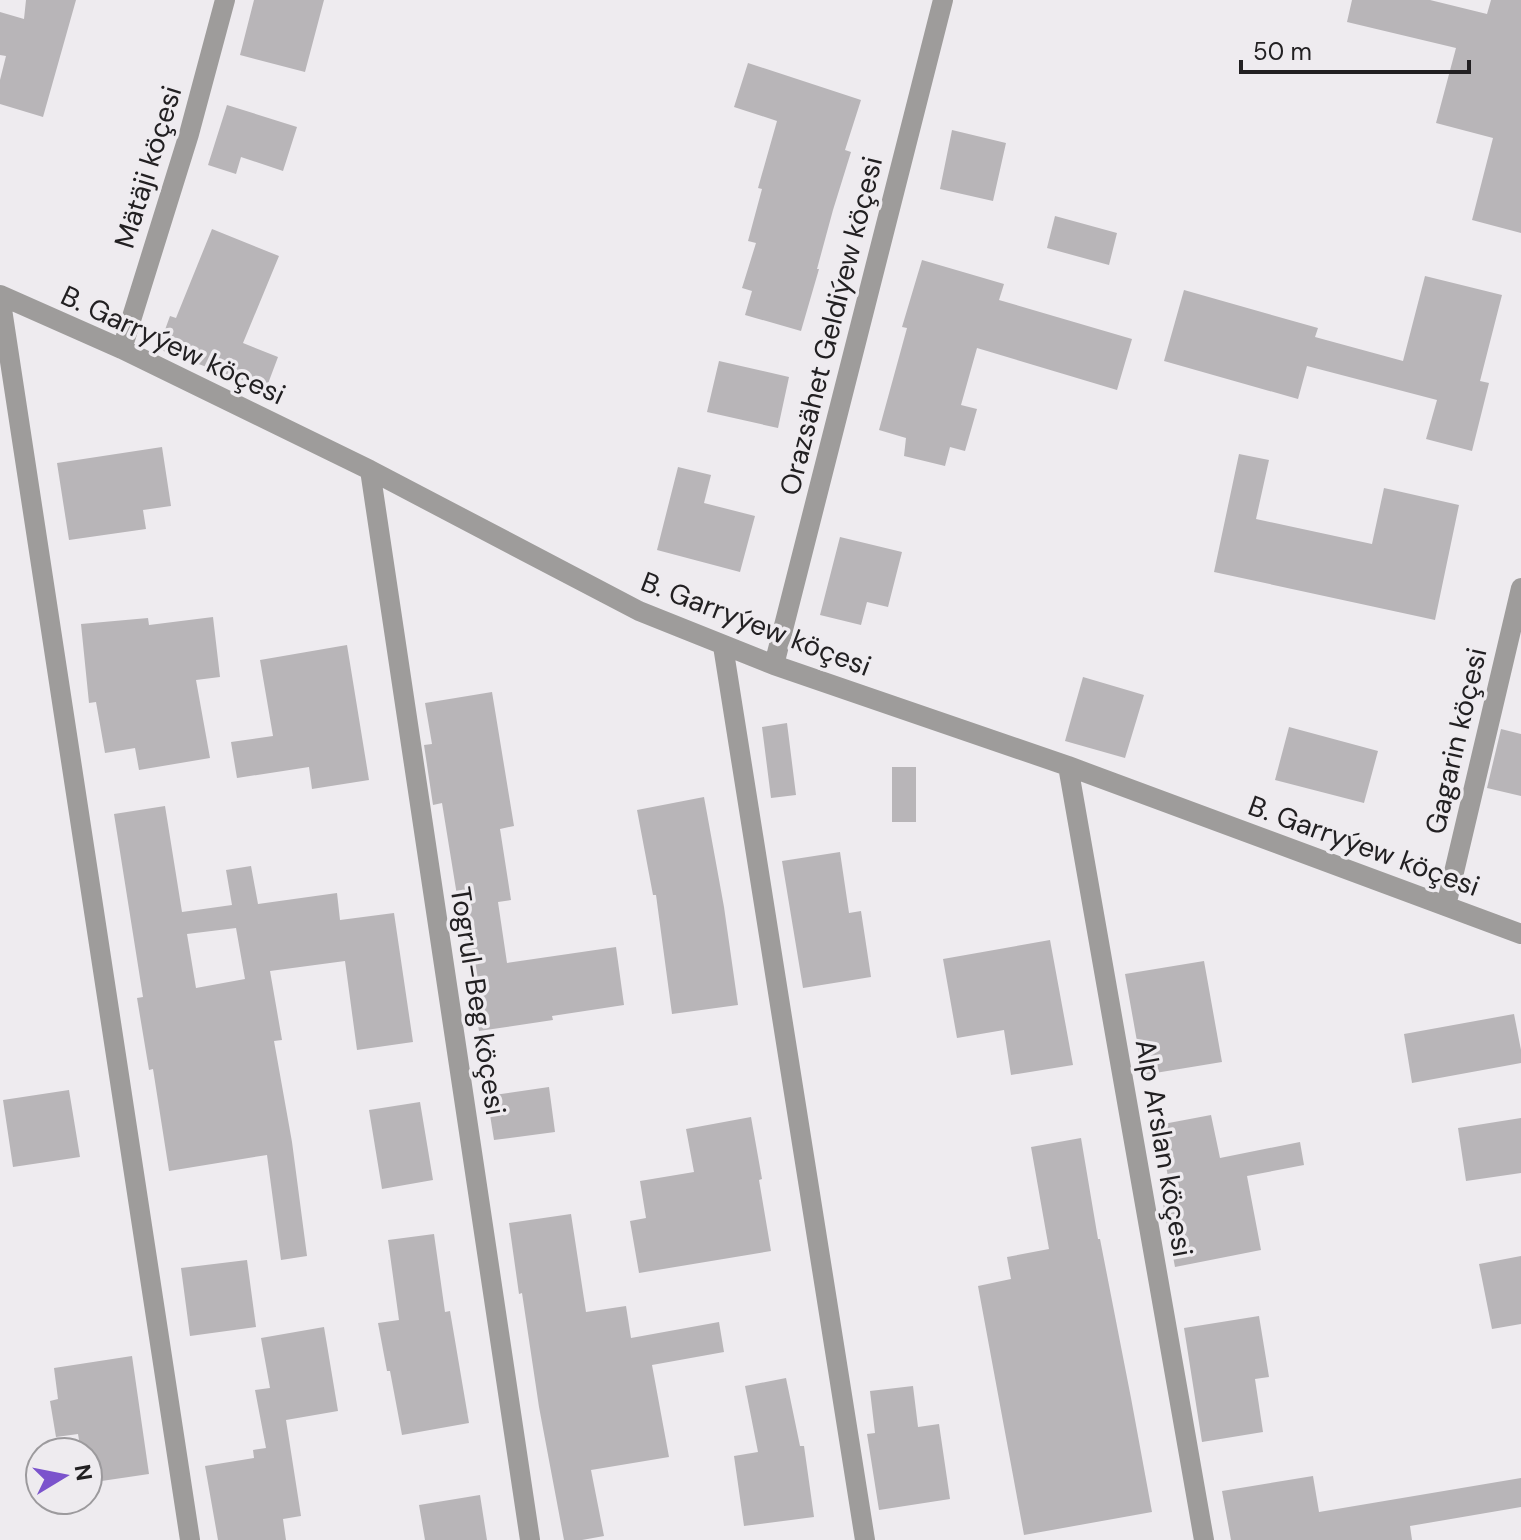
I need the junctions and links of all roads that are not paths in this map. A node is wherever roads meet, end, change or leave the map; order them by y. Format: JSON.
{"nodes":[{"id":1,"x":225,"y":0,"type":"edge"},
{"id":2,"x":943,"y":0,"type":"edge"},
{"id":3,"x":0,"y":296,"type":"edge"},
{"id":4,"x":122,"y":349,"type":"junction"},
{"id":5,"x":370,"y":470,"type":"junction"},
{"id":6,"x":1521,"y":588,"type":"edge"},
{"id":7,"x":723,"y":646,"type":"junction"},
{"id":8,"x":774,"y":665,"type":"junction"},
{"id":9,"x":1068,"y":766,"type":"junction"},
{"id":10,"x":1446,"y":906,"type":"junction"},
{"id":11,"x":1521,"y":934,"type":"edge"},
{"id":12,"x":190,"y":1540,"type":"edge"},
{"id":13,"x":530,"y":1540,"type":"edge"},
{"id":14,"x":865,"y":1540,"type":"edge"},
{"id":15,"x":1204,"y":1540,"type":"edge"}],
"edges":[{"from":1,"to":4,"type":"street","name":"Mätäji köçesi"},
{"from":2,"to":8,"type":"street","name":"Orazsähet Geldiýew köçesi"},
{"from":3,"to":4,"type":"street","name":"B. Garryýew köçesi"},
{"from":3,"to":12,"type":"street"},
{"from":4,"to":5,"type":"street","name":"B. Garryýew köçesi"},
{"from":5,"to":7,"type":"street","name":"B. Garryýew köçesi"},
{"from":5,"to":13,"type":"street","name":"Togrul-Beg köçesi"},
{"from":6,"to":10,"type":"street","name":"Gagarin köçesi"},
{"from":7,"to":8,"type":"street","name":"B. Garryýew köçesi"},
{"from":7,"to":14,"type":"street"},
{"from":8,"to":9,"type":"street","name":"B. Garryýew köçesi"},
{"from":9,"to":10,"type":"street","name":"B. Garryýew köçesi"},
{"from":9,"to":15,"type":"street","name":"Alp Arslan köçesi"},
{"from":10,"to":11,"type":"street","name":"B. Garryýew köçesi"}]}
